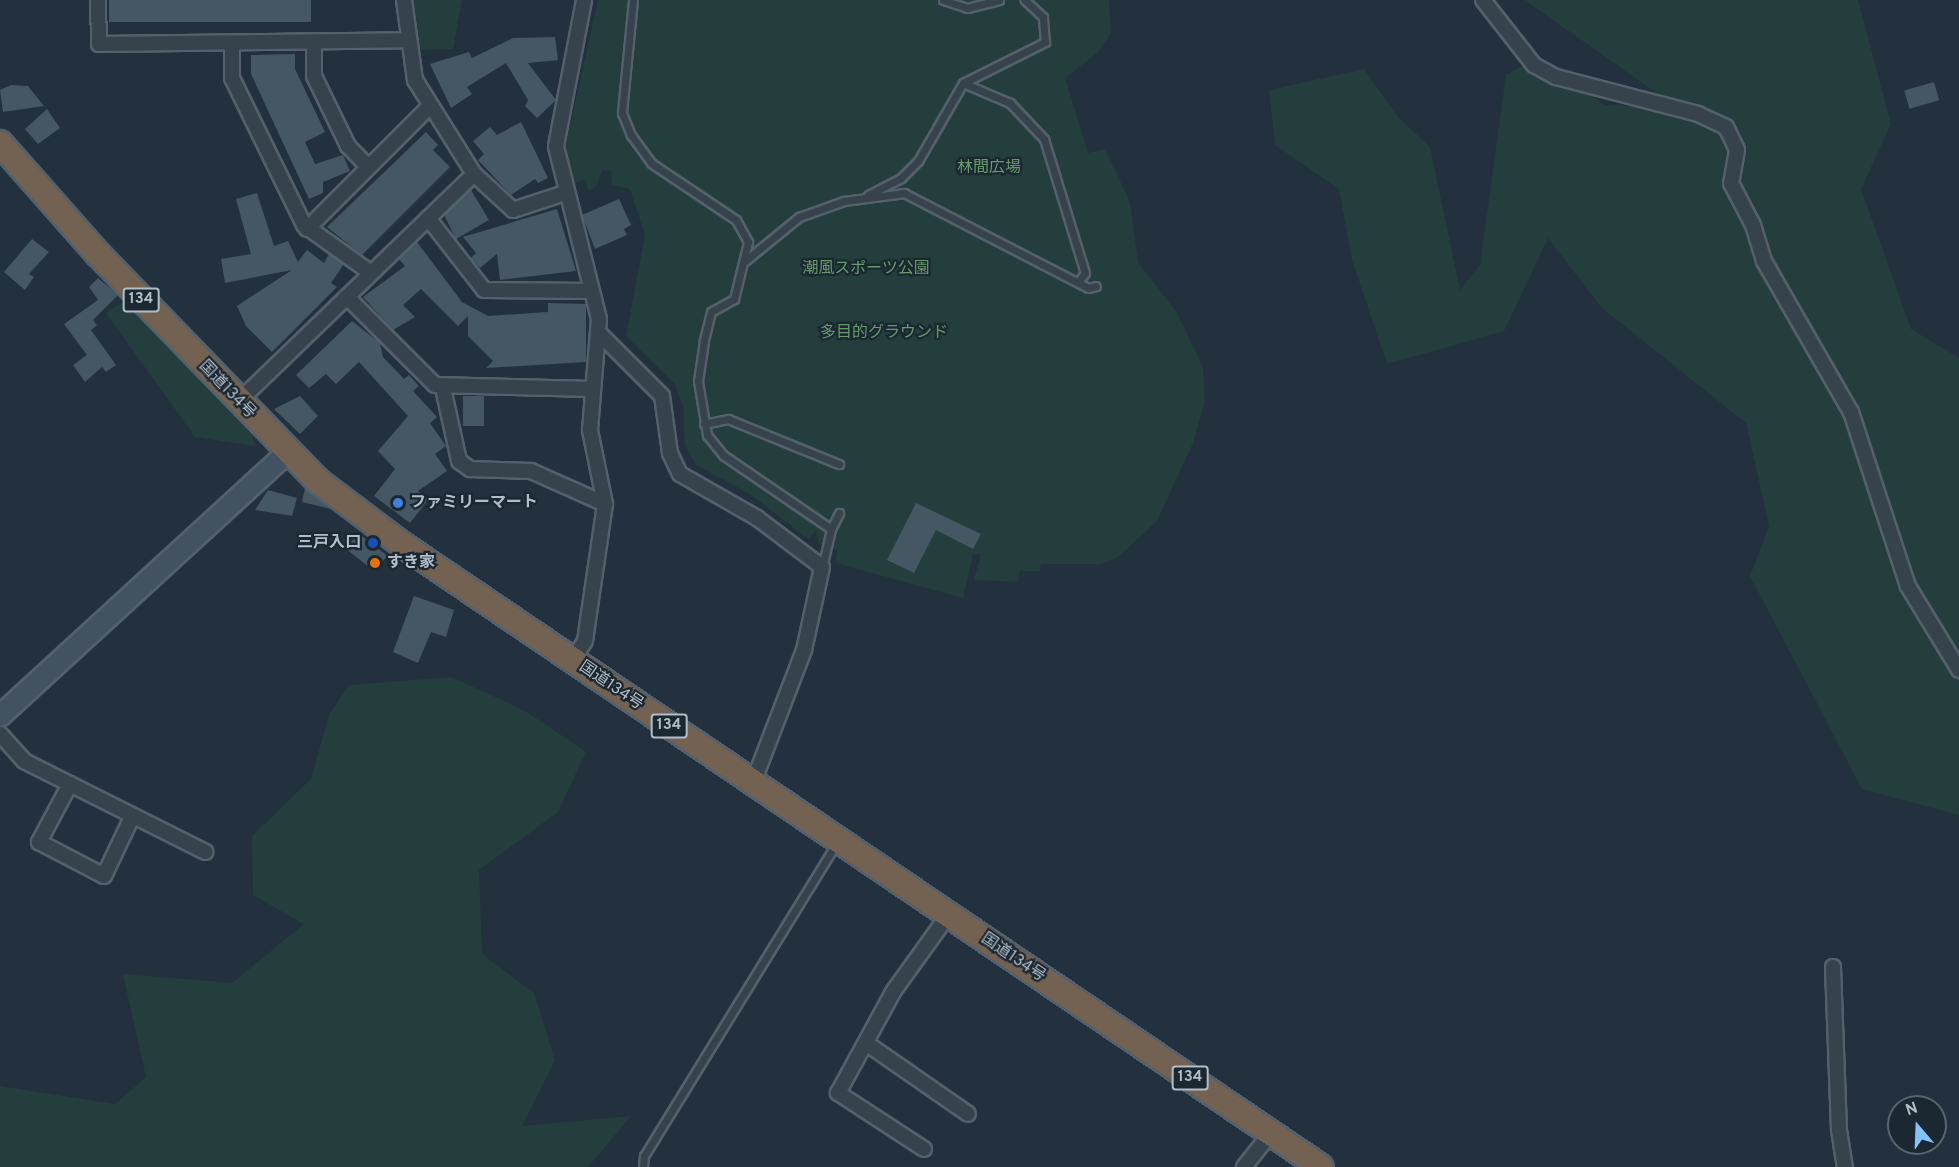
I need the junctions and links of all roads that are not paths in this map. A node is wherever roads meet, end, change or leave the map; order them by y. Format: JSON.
{"nodes":[{"id":1,"x":98,"y":0,"type":"edge"},
{"id":2,"x":404,"y":0,"type":"edge"},
{"id":3,"x":584,"y":0,"type":"edge"},
{"id":4,"x":633,"y":0,"type":"edge"},
{"id":5,"x":943,"y":0,"type":"edge"},
{"id":6,"x":999,"y":0,"type":"edge"},
{"id":7,"x":1025,"y":0,"type":"edge"},
{"id":8,"x":1483,"y":0,"type":"edge"},
{"id":9,"x":409,"y":40,"type":"junction"},
{"id":10,"x":314,"y":42,"type":"junction"},
{"id":11,"x":232,"y":43,"type":"junction"},
{"id":12,"x":963,"y":83,"type":"junction"},
{"id":13,"x":430,"y":106,"type":"junction"},
{"id":14,"x":0,"y":143,"type":"edge"},
{"id":15,"x":368,"y":167,"type":"junction"},
{"id":16,"x":474,"y":174,"type":"junction"},
{"id":17,"x":565,"y":193,"type":"junction"},
{"id":18,"x":860,"y":198,"type":"junction"},
{"id":19,"x":429,"y":218,"type":"junction"},
{"id":20,"x":307,"y":229,"type":"junction"},
{"id":21,"x":743,"y":263,"type":"junction"},
{"id":22,"x":371,"y":273,"type":"junction"},
{"id":23,"x":1078,"y":282,"type":"junction"},
{"id":24,"x":1096,"y":286,"type":"dead end"},
{"id":25,"x":591,"y":291,"type":"junction"},
{"id":26,"x":347,"y":297,"type":"junction"},
{"id":27,"x":601,"y":335,"type":"junction"},
{"id":28,"x":443,"y":388,"type":"junction"},
{"id":29,"x":591,"y":389,"type":"junction"},
{"id":30,"x":238,"y":402,"type":"junction"},
{"id":31,"x":704,"y":424,"type":"junction"},
{"id":32,"x":287,"y":453,"type":"junction"},
{"id":33,"x":839,"y":464,"type":"dead end"},
{"id":34,"x":605,"y":504,"type":"junction"},
{"id":35,"x":839,"y":513,"type":"dead end"},
{"id":36,"x":831,"y":529,"type":"junction"},
{"id":37,"x":822,"y":567,"type":"junction"},
{"id":38,"x":573,"y":660,"type":"junction"},
{"id":39,"x":1959,"y":670,"type":"edge"},
{"id":40,"x":0,"y":716,"type":"edge"},
{"id":41,"x":0,"y":734,"type":"edge"},
{"id":42,"x":754,"y":780,"type":"junction"},
{"id":43,"x":70,"y":784,"type":"junction"},
{"id":44,"x":132,"y":817,"type":"junction"},
{"id":45,"x":839,"y":839,"type":"junction"},
{"id":46,"x":206,"y":852,"type":"dead end"},
{"id":47,"x":949,"y":914,"type":"junction"},
{"id":48,"x":1833,"y":967,"type":"dead end"},
{"id":49,"x":866,"y":1043,"type":"junction"},
{"id":50,"x":968,"y":1114,"type":"dead end"},
{"id":51,"x":1271,"y":1133,"type":"junction"},
{"id":52,"x":924,"y":1149,"type":"dead end"},
{"id":53,"x":643,"y":1167,"type":"edge"},
{"id":54,"x":1244,"y":1167,"type":"edge"},
{"id":55,"x":1321,"y":1167,"type":"edge"},
{"id":56,"x":1845,"y":1167,"type":"edge"}],
"edges":[{"from":1,"to":11,"type":"street"},
{"from":2,"to":9,"type":"street"},
{"from":3,"to":17,"type":"street"},
{"from":4,"to":21,"type":"lane"},
{"from":5,"to":6,"type":"lane"},
{"from":7,"to":12,"type":"lane"},
{"from":8,"to":39,"type":"street"},
{"from":9,"to":10,"type":"street"},
{"from":9,"to":13,"type":"street"},
{"from":10,"to":11,"type":"street"},
{"from":10,"to":15,"type":"street"},
{"from":11,"to":20,"type":"street"},
{"from":12,"to":18,"type":"lane"},
{"from":12,"to":23,"type":"lane"},
{"from":13,"to":15,"type":"street"},
{"from":13,"to":16,"type":"street"},
{"from":14,"to":30,"type":"highway","name":"国道134号","number":"134"},
{"from":15,"to":20,"type":"street"},
{"from":16,"to":17,"type":"street"},
{"from":16,"to":19,"type":"street"},
{"from":17,"to":25,"type":"street"},
{"from":18,"to":21,"type":"lane"},
{"from":18,"to":23,"type":"lane"},
{"from":19,"to":22,"type":"street"},
{"from":19,"to":25,"type":"street"},
{"from":20,"to":22,"type":"street"},
{"from":21,"to":31,"type":"lane"},
{"from":22,"to":26,"type":"street"},
{"from":23,"to":24,"type":"lane"},
{"from":25,"to":27,"type":"street"},
{"from":26,"to":28,"type":"street"},
{"from":26,"to":30,"type":"street"},
{"from":27,"to":29,"type":"street"},
{"from":27,"to":37,"type":"street"},
{"from":28,"to":29,"type":"street"},
{"from":28,"to":34,"type":"street"},
{"from":29,"to":34,"type":"street"},
{"from":30,"to":32,"type":"highway","name":"国道134号","number":"134"},
{"from":31,"to":33,"type":"lane"},
{"from":31,"to":36,"type":"lane"},
{"from":32,"to":38,"type":"highway","name":"国道134号","number":"134"},
{"from":32,"to":40,"type":"street"},
{"from":34,"to":38,"type":"street"},
{"from":35,"to":36,"type":"lane"},
{"from":36,"to":37,"type":"lane"},
{"from":37,"to":42,"type":"street"},
{"from":38,"to":42,"type":"highway","name":"国道134号","number":"134"},
{"from":41,"to":43,"type":"street"},
{"from":42,"to":45,"type":"highway","name":"国道134号","number":"134"},
{"from":43,"to":44,"type":"street"},
{"from":43,"to":44,"type":"street"},
{"from":44,"to":46,"type":"street"},
{"from":45,"to":47,"type":"highway","name":"国道134号","number":"134"},
{"from":45,"to":53,"type":"lane"},
{"from":47,"to":49,"type":"street"},
{"from":47,"to":51,"type":"highway","name":"国道134号","number":"134"},
{"from":48,"to":56,"type":"street"},
{"from":49,"to":50,"type":"street"},
{"from":49,"to":52,"type":"street"},
{"from":51,"to":54,"type":"street"},
{"from":51,"to":55,"type":"highway","name":"国道134号","number":"134"}]}
